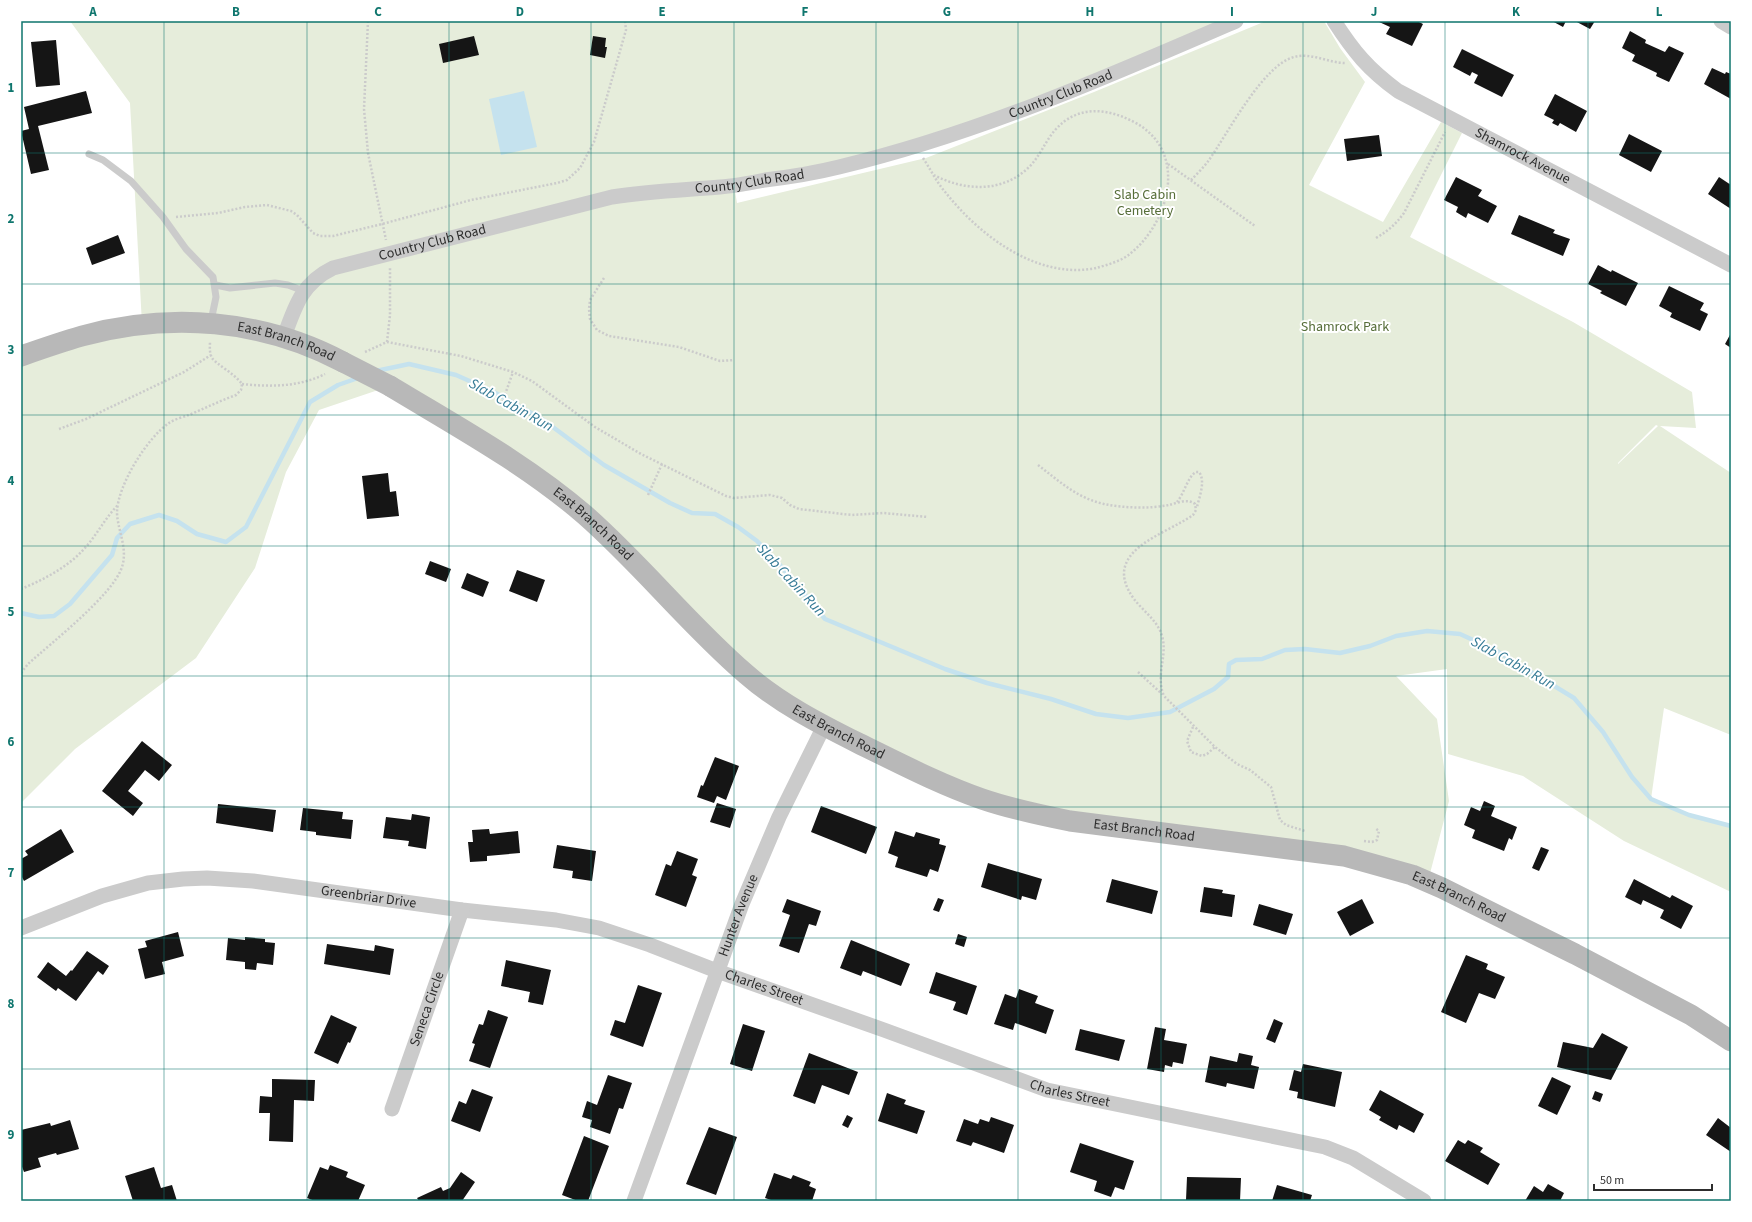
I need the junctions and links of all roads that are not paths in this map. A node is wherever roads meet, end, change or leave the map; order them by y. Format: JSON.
{"nodes":[{"id":1,"x":1236,"y":21,"type":"edge"},
{"id":2,"x":1334,"y":21,"type":"edge"},
{"id":3,"x":1721,"y":21,"type":"edge"},
{"id":4,"x":1731,"y":27,"type":"edge"},
{"id":5,"x":89,"y":154,"type":"dead end"},
{"id":6,"x":1731,"y":265,"type":"edge"},
{"id":7,"x":216,"y":285,"type":"junction"},
{"id":8,"x":304,"y":291,"type":"junction"},
{"id":9,"x":211,"y":323,"type":"junction"},
{"id":10,"x":284,"y":337,"type":"junction"},
{"id":11,"x":21,"y":356,"type":"edge"},
{"id":12,"x":824,"y":726,"type":"junction"},
{"id":13,"x":462,"y":910,"type":"junction"},
{"id":14,"x":21,"y":928,"type":"edge"},
{"id":15,"x":717,"y":970,"type":"junction"},
{"id":16,"x":1731,"y":1041,"type":"edge"},
{"id":17,"x":392,"y":1109,"type":"dead end"},
{"id":18,"x":634,"y":1201,"type":"edge"},
{"id":19,"x":1424,"y":1201,"type":"edge"}],
"edges":[{"from":1,"to":8,"type":"street","name":"Country Club Road"},
{"from":2,"to":6,"type":"street","name":"Shamrock Avenue"},
{"from":3,"to":4,"type":"street"},
{"from":5,"to":7,"type":"lane"},
{"from":7,"to":8,"type":"lane"},
{"from":7,"to":9,"type":"lane"},
{"from":8,"to":10,"type":"street","name":"Country Club Road"},
{"from":9,"to":10,"type":"main road","name":"East Branch Road"},
{"from":9,"to":11,"type":"main road","name":"East Branch Road"},
{"from":10,"to":12,"type":"main road","name":"East Branch Road","bridge":true},
{"from":12,"to":15,"type":"street","name":"Hunter Avenue"},
{"from":12,"to":16,"type":"main road","name":"East Branch Road"},
{"from":13,"to":14,"type":"street","name":"Greenbriar Drive"},
{"from":13,"to":15,"type":"street","name":"Greenbriar Drive"},
{"from":13,"to":17,"type":"street","name":"Seneca Circle"},
{"from":15,"to":18,"type":"street","name":"Hunter Avenue"},
{"from":15,"to":19,"type":"street","name":"Charles Street"}]}
